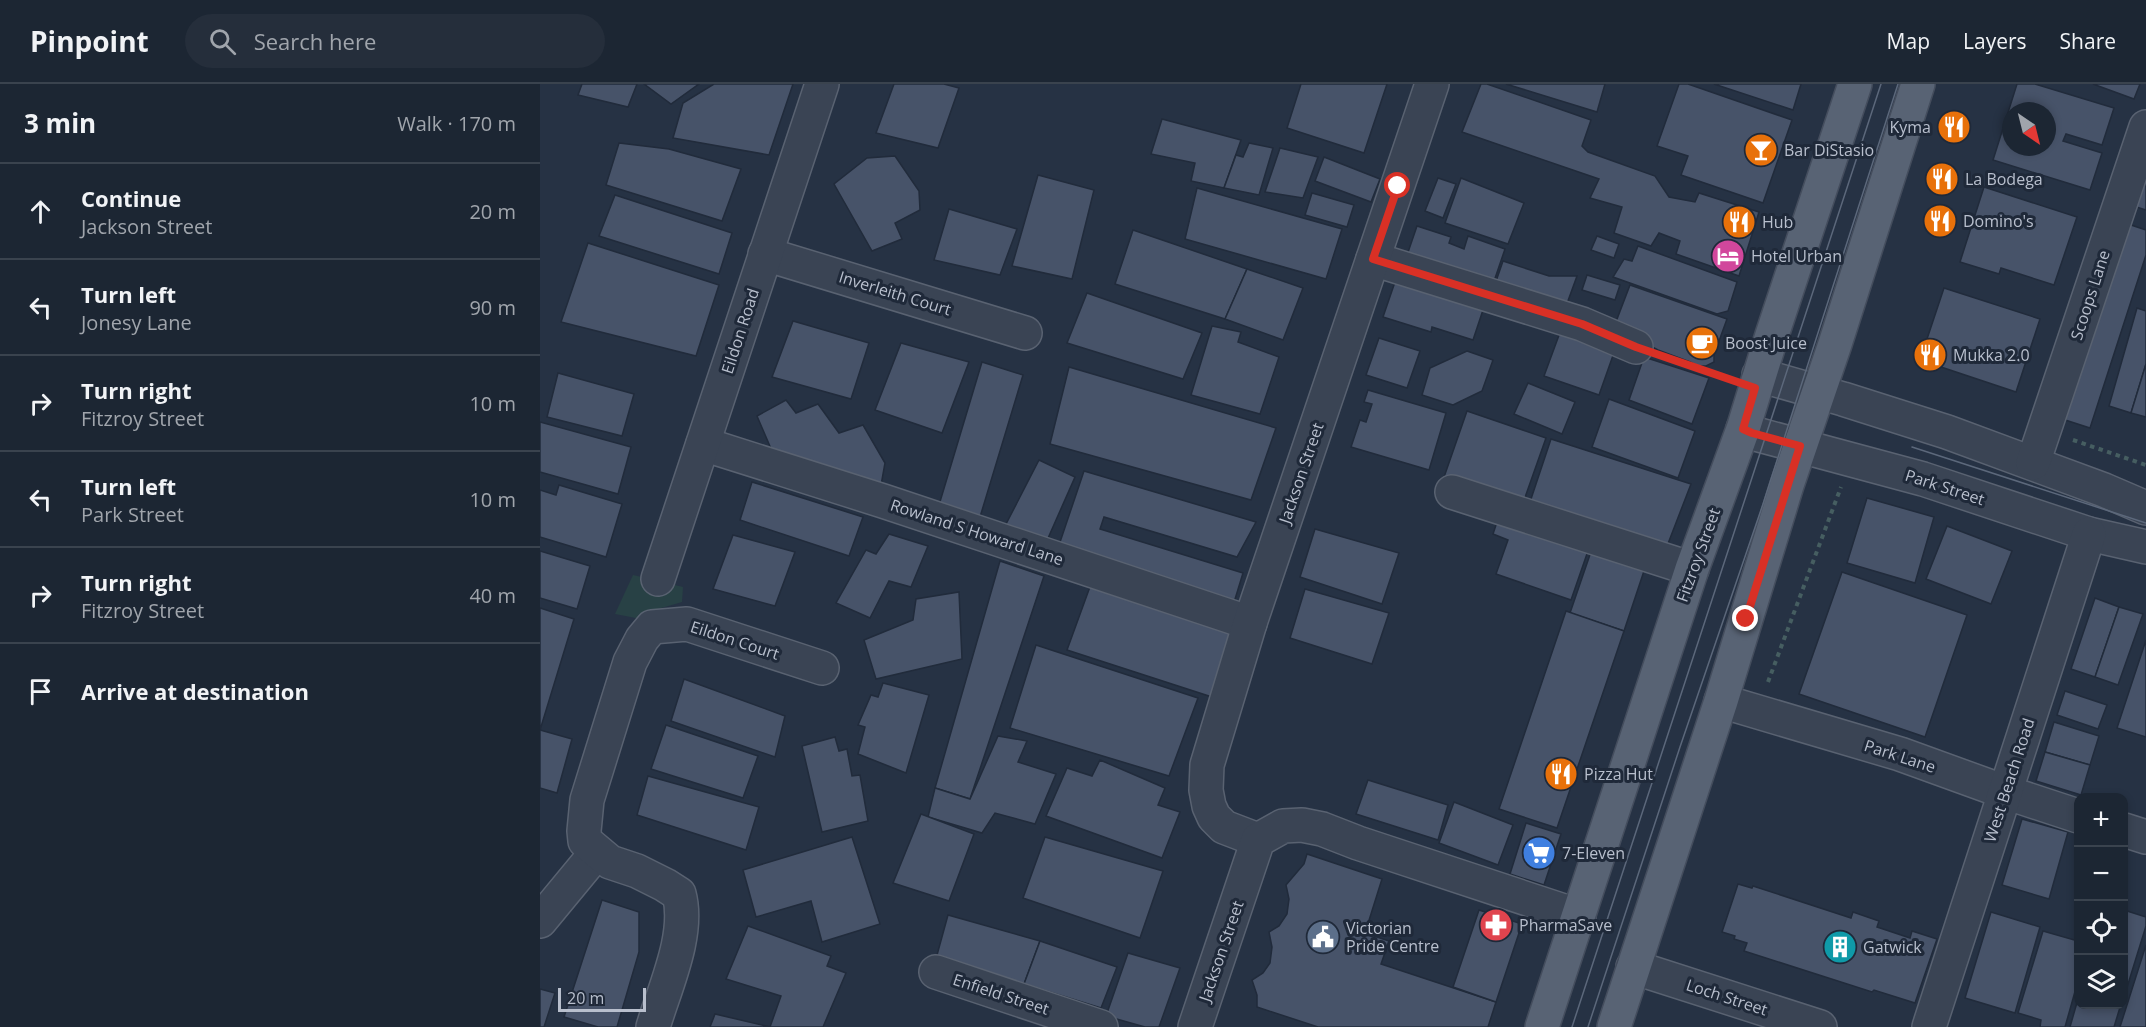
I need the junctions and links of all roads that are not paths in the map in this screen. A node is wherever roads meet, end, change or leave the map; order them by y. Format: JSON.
{"nodes":[{"id":1,"x":822,"y":84,"type":"edge"},
{"id":2,"x":1431,"y":84,"type":"edge"},
{"id":3,"x":1855,"y":84,"type":"edge"},
{"id":4,"x":1918,"y":84,"type":"edge"},
{"id":5,"x":2146,"y":127,"type":"edge"},
{"id":6,"x":765,"y":254,"type":"junction"},
{"id":7,"x":1373,"y":259,"type":"junction"},
{"id":8,"x":1024,"y":333,"type":"dead end"},
{"id":9,"x":1636,"y":347,"type":"road end"},
{"id":10,"x":1757,"y":382,"type":"junction"},
{"id":11,"x":1818,"y":393,"type":"junction"},
{"id":12,"x":1743,"y":429,"type":"junction"},
{"id":13,"x":702,"y":444,"type":"junction"},
{"id":14,"x":1800,"y":446,"type":"junction"},
{"id":15,"x":2033,"y":463,"type":"junction"},
{"id":16,"x":1452,"y":492,"type":"dead end"},
{"id":17,"x":2146,"y":508,"type":"edge"},
{"id":18,"x":2089,"y":534,"type":"junction"},
{"id":19,"x":2146,"y":547,"type":"edge"},
{"id":20,"x":1692,"y":569,"type":"junction"},
{"id":21,"x":658,"y":579,"type":"dead end"},
{"id":22,"x":1250,"y":623,"type":"junction"},
{"id":23,"x":822,"y":668,"type":"dead end"},
{"id":24,"x":1721,"y":701,"type":"junction"},
{"id":25,"x":2005,"y":792,"type":"junction"},
{"id":26,"x":2074,"y":814,"type":"edge"},
{"id":27,"x":2128,"y":831,"type":"edge"},
{"id":28,"x":2146,"y":837,"type":"edge"},
{"id":29,"x":1258,"y":840,"type":"junction"},
{"id":30,"x":597,"y":852,"type":"junction"},
{"id":31,"x":1579,"y":916,"type":"junction"},
{"id":32,"x":540,"y":921,"type":"edge"},
{"id":33,"x":1634,"y":967,"type":"junction"},
{"id":34,"x":936,"y":972,"type":"dead end"},
{"id":35,"x":653,"y":1027,"type":"edge"},
{"id":36,"x":1101,"y":1027,"type":"edge"},
{"id":37,"x":1195,"y":1027,"type":"edge"},
{"id":38,"x":1542,"y":1027,"type":"edge"},
{"id":39,"x":1614,"y":1027,"type":"edge"},
{"id":40,"x":1820,"y":1027,"type":"edge"},
{"id":41,"x":1929,"y":1027,"type":"edge"}],
"edges":[{"from":1,"to":6,"type":"street","name":"Eildon Road"},
{"from":2,"to":7,"type":"street","name":"Jackson Street"},
{"from":3,"to":10,"type":"main road","name":"Fitzroy Street"},
{"from":4,"to":11,"type":"main road"},
{"from":5,"to":15,"type":"street","name":"Scoops Lane"},
{"from":6,"to":8,"type":"street","name":"Inverleith Court"},
{"from":6,"to":13,"type":"street","name":"Eildon Road"},
{"from":7,"to":9,"type":"street"},
{"from":7,"to":22,"type":"street","name":"Jackson Street"},
{"from":10,"to":11,"type":"street"},
{"from":10,"to":12,"type":"main road","name":"Fitzroy Street"},
{"from":11,"to":14,"type":"main road"},
{"from":11,"to":15,"type":"street"},
{"from":12,"to":14,"type":"street","name":"Park Street"},
{"from":12,"to":20,"type":"main road","name":"Fitzroy Street"},
{"from":13,"to":21,"type":"street","name":"Eildon Road"},
{"from":13,"to":22,"type":"street","name":"Rowland S Howard Lane"},
{"from":14,"to":18,"type":"street","name":"Park Street"},
{"from":14,"to":24,"type":"main road"},
{"from":15,"to":17,"type":"street"},
{"from":16,"to":20,"type":"street"},
{"from":18,"to":19,"type":"street","name":"Park Street"},
{"from":18,"to":25,"type":"street","name":"West Beach Road"},
{"from":20,"to":31,"type":"main road","name":"Fitzroy Street"},
{"from":22,"to":29,"type":"street","name":"Jackson Street"},
{"from":23,"to":30,"type":"street","name":"Eildon Court"},
{"from":24,"to":25,"type":"street","name":"Park Lane"},
{"from":24,"to":33,"type":"main road"},
{"from":25,"to":26,"type":"street","name":"Park Lane"},
{"from":25,"to":41,"type":"street","name":"West Beach Road"},
{"from":27,"to":28,"type":"street"},
{"from":29,"to":31,"type":"street"},
{"from":29,"to":37,"type":"street","name":"Jackson Street"},
{"from":30,"to":32,"type":"street"},
{"from":30,"to":35,"type":"street"},
{"from":31,"to":38,"type":"main road","name":"Fitzroy Street"},
{"from":33,"to":39,"type":"main road"},
{"from":33,"to":40,"type":"street","name":"Loch Street"},
{"from":34,"to":36,"type":"street","name":"Enfield Street"}]}
